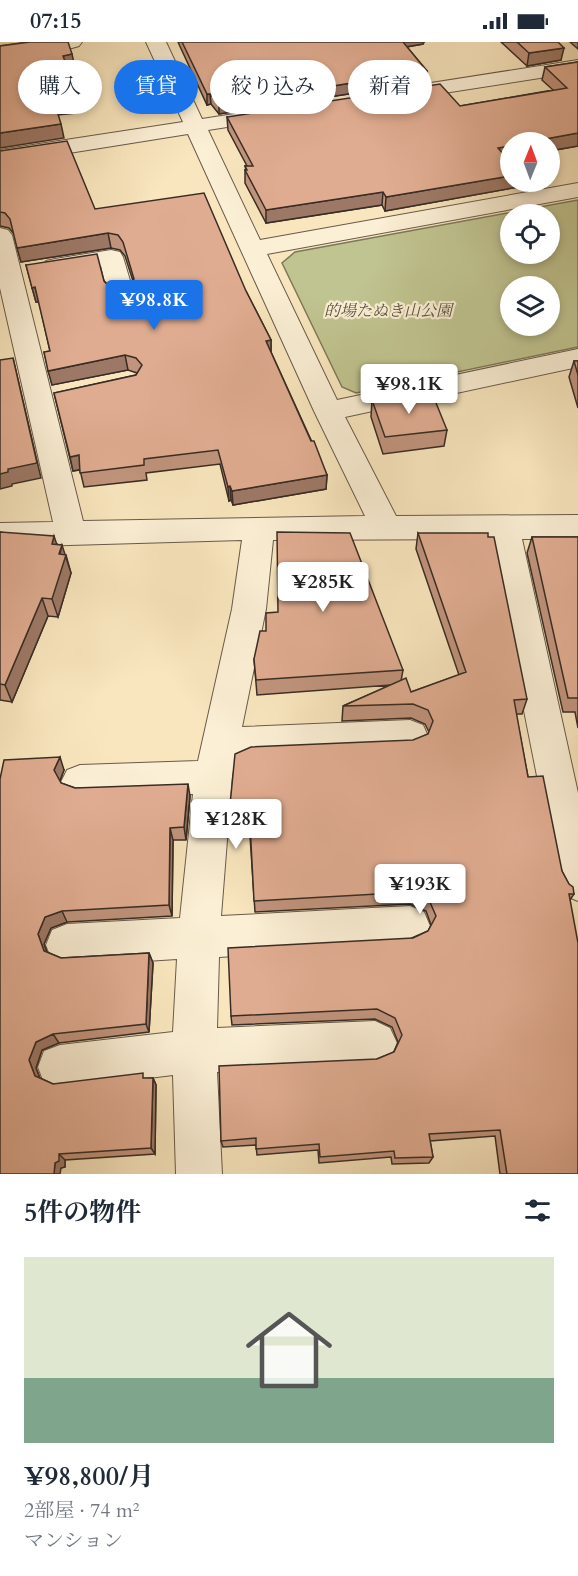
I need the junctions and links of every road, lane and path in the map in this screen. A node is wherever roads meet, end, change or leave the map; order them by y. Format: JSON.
{"nodes":[{"id":1,"x":72,"y":42,"type":"edge"},
{"id":2,"x":156,"y":42,"type":"edge"},
{"id":3,"x":563,"y":49,"type":"edge"},
{"id":4,"x":0,"y":52,"type":"edge"},
{"id":5,"x":578,"y":65,"type":"edge"},
{"id":6,"x":432,"y":89,"type":"edge"},
{"id":7,"x":274,"y":114,"type":"edge"},
{"id":8,"x":195,"y":126,"type":"junction"},
{"id":9,"x":0,"y":157,"type":"edge"},
{"id":10,"x":578,"y":190,"type":"edge"},
{"id":11,"x":0,"y":235,"type":"edge"},
{"id":12,"x":253,"y":249,"type":"junction"},
{"id":13,"x":8,"y":274,"type":"junction"},
{"id":14,"x":121,"y":294,"type":"edge"},
{"id":15,"x":578,"y":358,"type":"edge"},
{"id":16,"x":328,"y":411,"type":"junction"},
{"id":17,"x":578,"y":527,"type":"edge"},
{"id":18,"x":259,"y":528,"type":"junction"},
{"id":19,"x":387,"y":529,"type":"junction"},
{"id":20,"x":504,"y":529,"type":"junction"},
{"id":21,"x":71,"y":534,"type":"junction"},
{"id":22,"x":0,"y":535,"type":"edge"},
{"id":23,"x":410,"y":736,"type":"dead end"},
{"id":24,"x":217,"y":760,"type":"junction"},
{"id":25,"x":80,"y":782,"type":"dead end"},
{"id":26,"x":578,"y":882,"type":"edge"},
{"id":27,"x":410,"y":926,"type":"dead end"},
{"id":28,"x":199,"y":939,"type":"junction"},
{"id":29,"x":67,"y":945,"type":"dead end"},
{"id":30,"x":375,"y":1043,"type":"dead end"},
{"id":31,"x":194,"y":1051,"type":"junction"},
{"id":32,"x":60,"y":1067,"type":"dead end"},
{"id":33,"x":199,"y":1174,"type":"edge"}],
"edges":[{"from":1,"to":4,"type":"street"},
{"from":2,"to":8,"type":"street"},
{"from":3,"to":5,"type":"street"},
{"from":5,"to":6,"type":"street"},
{"from":7,"to":8,"type":"street"},
{"from":8,"to":9,"type":"street"},
{"from":8,"to":12,"type":"street"},
{"from":10,"to":12,"type":"street"},
{"from":11,"to":13,"type":"street"},
{"from":12,"to":16,"type":"street"},
{"from":13,"to":14,"type":"street"},
{"from":13,"to":21,"type":"street"},
{"from":15,"to":16,"type":"street"},
{"from":16,"to":19,"type":"street"},
{"from":17,"to":20,"type":"street"},
{"from":18,"to":19,"type":"street"},
{"from":18,"to":21,"type":"street"},
{"from":18,"to":24,"type":"street"},
{"from":19,"to":20,"type":"street"},
{"from":20,"to":26,"type":"street"},
{"from":21,"to":22,"type":"street"},
{"from":23,"to":24,"type":"street"},
{"from":24,"to":25,"type":"street"},
{"from":24,"to":28,"type":"street"},
{"from":27,"to":28,"type":"street"},
{"from":28,"to":29,"type":"street"},
{"from":28,"to":31,"type":"street"},
{"from":30,"to":31,"type":"street"},
{"from":31,"to":32,"type":"street"},
{"from":31,"to":33,"type":"street"}]}
